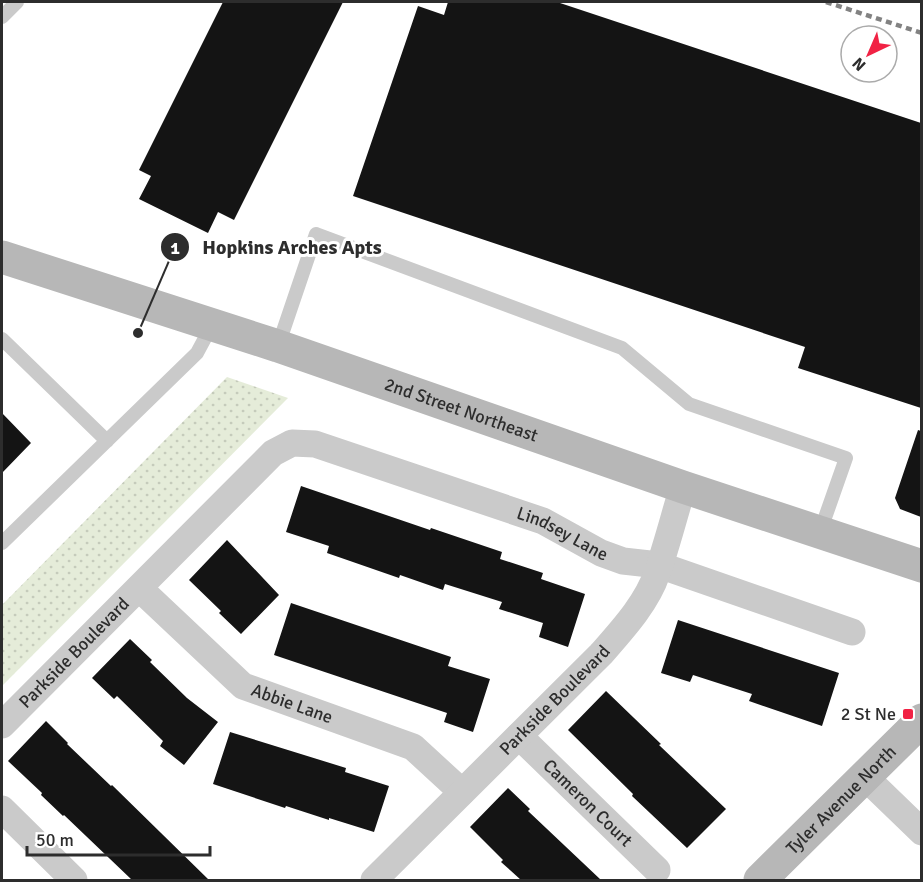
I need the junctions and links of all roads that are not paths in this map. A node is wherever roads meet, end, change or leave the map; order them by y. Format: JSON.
{"nodes":[{"id":1,"x":17,"y":2,"type":"edge"},
{"id":2,"x":2,"y":17,"type":"edge"},
{"id":3,"x":2,"y":257,"type":"edge"},
{"id":4,"x":212,"y":325,"type":"junction"},
{"id":5,"x":2,"y":339,"type":"edge"},
{"id":6,"x":278,"y":346,"type":"junction"},
{"id":7,"x":107,"y":441,"type":"junction"},
{"id":8,"x":273,"y":453,"type":"joint"},
{"id":9,"x":683,"y":487,"type":"junction"},
{"id":10,"x":820,"y":532,"type":"junction"},
{"id":11,"x":2,"y":541,"type":"edge"},
{"id":12,"x":659,"y":565,"type":"junction"},
{"id":13,"x":921,"y":566,"type":"edge"},
{"id":14,"x":139,"y":588,"type":"junction"},
{"id":15,"x":852,"y":632,"type":"dead end"},
{"id":16,"x":921,"y":720,"type":"edge"},
{"id":17,"x":2,"y":725,"type":"edge"},
{"id":18,"x":519,"y":736,"type":"junction"},
{"id":19,"x":864,"y":777,"type":"junction"},
{"id":20,"x":462,"y":792,"type":"junction"},
{"id":21,"x":2,"y":809,"type":"edge"},
{"id":22,"x":921,"y":832,"type":"edge"},
{"id":23,"x":657,"y":870,"type":"dead end"},
{"id":24,"x":74,"y":880,"type":"edge"},
{"id":25,"x":374,"y":880,"type":"edge"},
{"id":26,"x":760,"y":880,"type":"edge"}],
"edges":[{"from":1,"to":2,"type":"lane"},
{"from":3,"to":4,"type":"street","name":"2nd Street Northeast"},
{"from":4,"to":6,"type":"street","name":"2nd Street Northeast"},
{"from":4,"to":7,"type":"lane"},
{"from":5,"to":7,"type":"lane"},
{"from":6,"to":9,"type":"street","name":"2nd Street Northeast"},
{"from":6,"to":10,"type":"lane"},
{"from":7,"to":11,"type":"lane"},
{"from":8,"to":12,"type":"street","name":"Lindsey Lane"},
{"from":8,"to":14,"type":"street","name":"Parkside Boulevard"},
{"from":9,"to":10,"type":"street","name":"2nd Street Northeast"},
{"from":9,"to":12,"type":"street","name":"Parkside Boulevard"},
{"from":10,"to":13,"type":"street","name":"2nd Street Northeast"},
{"from":12,"to":15,"type":"street","name":"Lindsey Lane"},
{"from":12,"to":18,"type":"street","name":"Parkside Boulevard"},
{"from":14,"to":17,"type":"street","name":"Parkside Boulevard"},
{"from":14,"to":20,"type":"street","name":"Abbie Lane"},
{"from":16,"to":19,"type":"street","name":"Tyler Avenue North"},
{"from":18,"to":20,"type":"street","name":"Parkside Boulevard"},
{"from":18,"to":23,"type":"street","name":"Cameron Court"},
{"from":19,"to":22,"type":"street"},
{"from":19,"to":26,"type":"street","name":"Tyler Avenue North"},
{"from":20,"to":25,"type":"street","name":"Parkside Boulevard"},
{"from":21,"to":24,"type":"street"}]}
